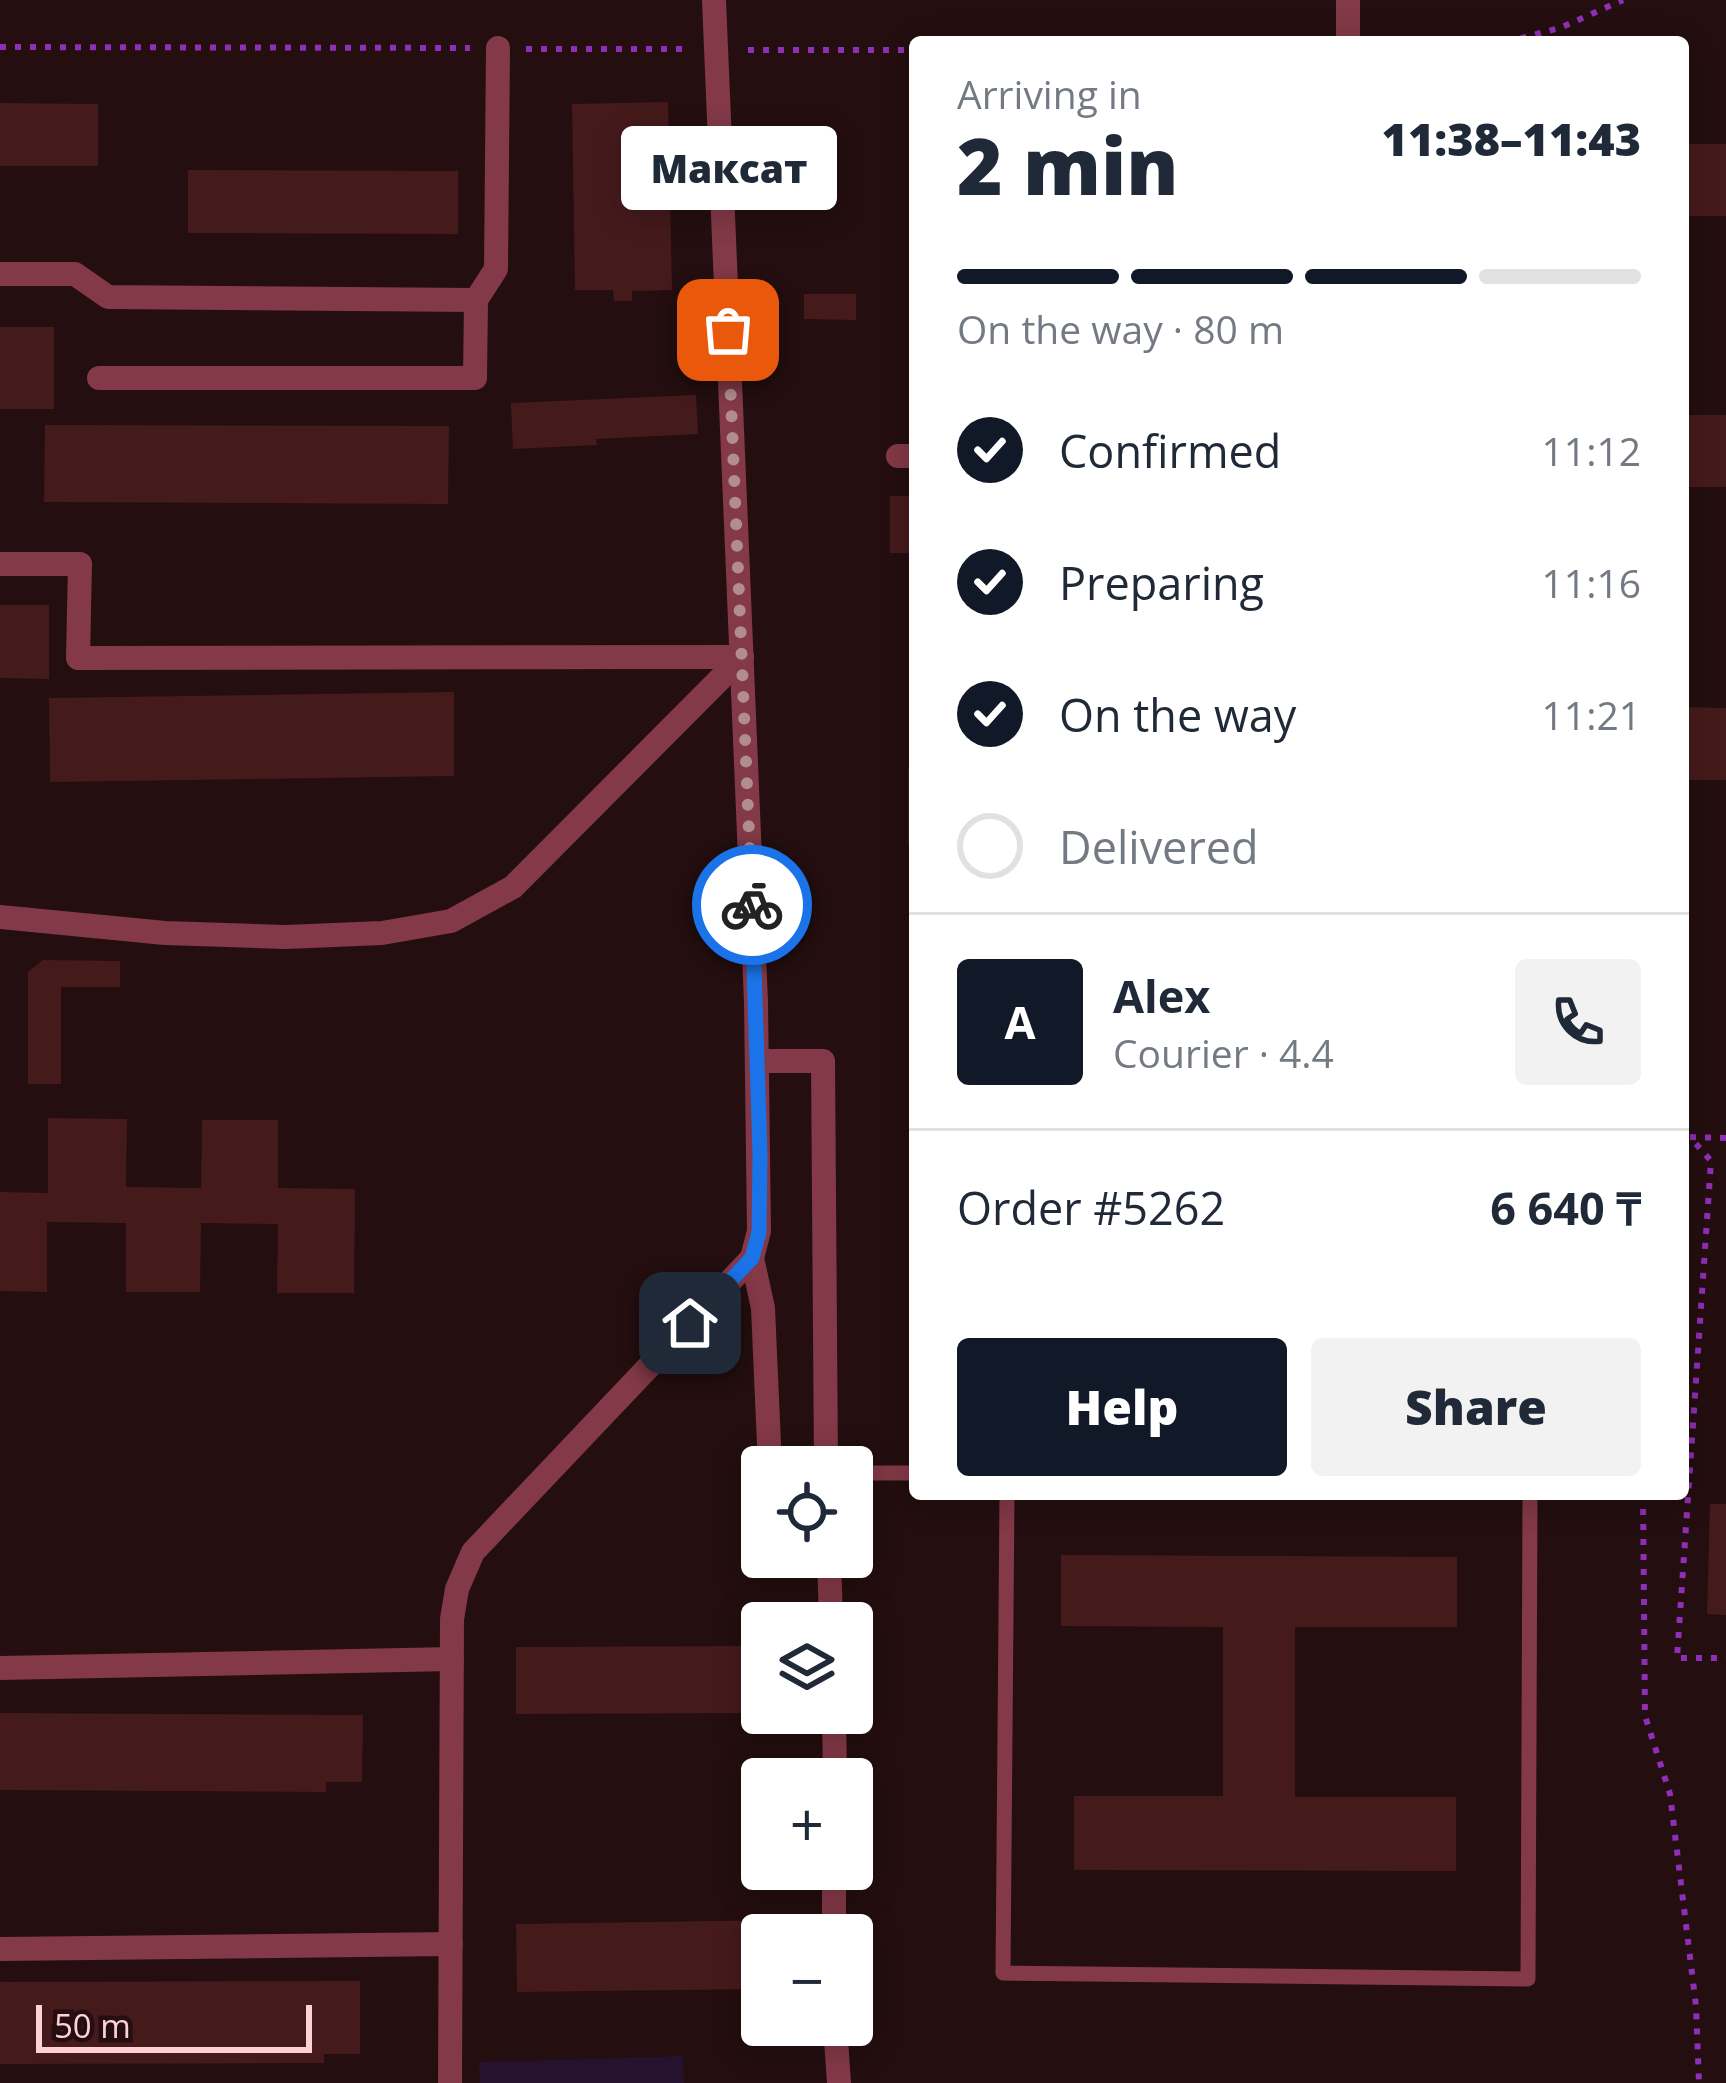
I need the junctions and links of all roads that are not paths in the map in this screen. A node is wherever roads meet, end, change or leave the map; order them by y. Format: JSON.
{"nodes":[{"id":1,"x":714,"y":0,"type":"edge"},
{"id":2,"x":1348,"y":0,"type":"edge"},
{"id":3,"x":1348,"y":36,"type":"edge"},
{"id":4,"x":498,"y":48,"type":"road end"},
{"id":5,"x":0,"y":274,"type":"edge"},
{"id":6,"x":476,"y":300,"type":"junction"},
{"id":7,"x":99,"y":378,"type":"dead end"},
{"id":8,"x":0,"y":564,"type":"edge"},
{"id":9,"x":742,"y":657,"type":"junction"},
{"id":10,"x":0,"y":917,"type":"edge"},
{"id":11,"x":757,"y":1061,"type":"junction"},
{"id":12,"x":752,"y":1258,"type":"junction"},
{"id":13,"x":769,"y":1446,"type":"edge"},
{"id":14,"x":826,"y":1446,"type":"edge"},
{"id":15,"x":873,"y":1473,"type":"edge"},
{"id":16,"x":909,"y":1473,"type":"edge"},
{"id":17,"x":1006,"y":1500,"type":"edge"},
{"id":18,"x":1530,"y":1500,"type":"edge"},
{"id":19,"x":452,"y":1659,"type":"junction"},
{"id":20,"x":0,"y":1668,"type":"edge"},
{"id":21,"x":451,"y":1944,"type":"junction"},
{"id":22,"x":0,"y":1949,"type":"edge"},
{"id":23,"x":836,"y":2046,"type":"edge"},
{"id":24,"x":450,"y":2083,"type":"edge"},
{"id":25,"x":839,"y":2083,"type":"edge"}],
"edges":[{"from":1,"to":9,"type":"street"},
{"from":2,"to":3,"type":"street"},
{"from":4,"to":6,"type":"street"},
{"from":5,"to":6,"type":"street"},
{"from":6,"to":7,"type":"street"},
{"from":8,"to":9,"type":"street"},
{"from":9,"to":10,"type":"street"},
{"from":9,"to":11,"type":"street"},
{"from":11,"to":12,"type":"street"},
{"from":11,"to":14,"type":"street"},
{"from":12,"to":13,"type":"street"},
{"from":12,"to":19,"type":"street"},
{"from":15,"to":16,"type":"lane"},
{"from":17,"to":18,"type":"lane"},
{"from":19,"to":20,"type":"street"},
{"from":19,"to":21,"type":"street"},
{"from":21,"to":22,"type":"street"},
{"from":21,"to":24,"type":"street"},
{"from":23,"to":25,"type":"street"}]}
